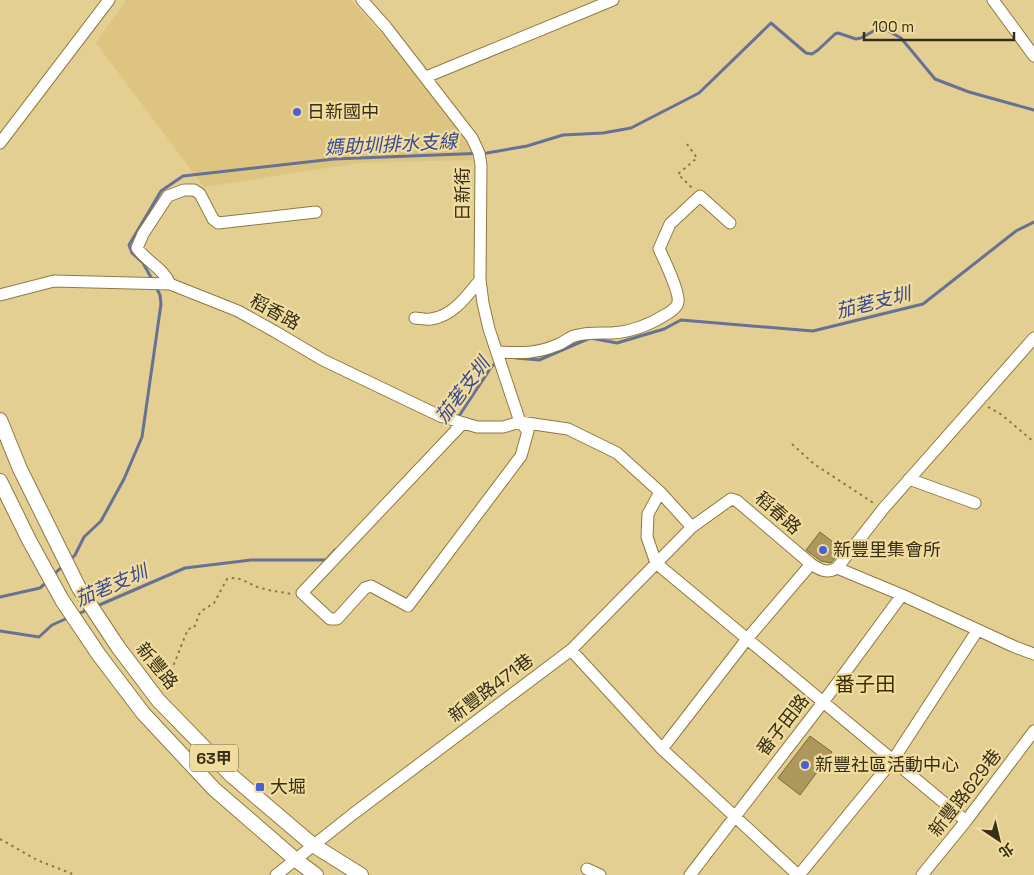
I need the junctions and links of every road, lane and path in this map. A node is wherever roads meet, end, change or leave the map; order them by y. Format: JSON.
{"nodes":[{"id":1,"x":109,"y":0,"type":"edge"},
{"id":2,"x":362,"y":0,"type":"edge"},
{"id":3,"x":613,"y":0,"type":"edge"},
{"id":4,"x":993,"y":0,"type":"edge"},
{"id":5,"x":1034,"y":56,"type":"edge"},
{"id":6,"x":426,"y":77,"type":"junction"},
{"id":7,"x":0,"y":143,"type":"edge"},
{"id":8,"x":687,"y":144,"type":"dead end"},
{"id":9,"x":700,"y":196,"type":"junction"},
{"id":10,"x":316,"y":212,"type":"dead end"},
{"id":11,"x":730,"y":223,"type":"dead end"},
{"id":12,"x":480,"y":280,"type":"junction"},
{"id":13,"x":170,"y":284,"type":"junction"},
{"id":14,"x":0,"y":295,"type":"edge"},
{"id":15,"x":415,"y":318,"type":"dead end"},
{"id":16,"x":1034,"y":338,"type":"edge"},
{"id":17,"x":497,"y":352,"type":"junction"},
{"id":18,"x":976,"y":402,"type":"junction"},
{"id":19,"x":0,"y":420,"type":"edge"},
{"id":20,"x":520,"y":422,"type":"junction"},
{"id":21,"x":463,"y":423,"type":"junction"},
{"id":22,"x":1034,"y":442,"type":"edge"},
{"id":23,"x":792,"y":444,"type":"dead end"},
{"id":24,"x":909,"y":480,"type":"junction"},
{"id":25,"x":0,"y":481,"type":"edge"},
{"id":26,"x":660,"y":492,"type":"junction"},
{"id":27,"x":975,"y":503,"type":"dead end"},
{"id":28,"x":883,"y":509,"type":"junction"},
{"id":29,"x":692,"y":527,"type":"junction"},
{"id":30,"x":656,"y":563,"type":"junction"},
{"id":31,"x":811,"y":564,"type":"junction"},
{"id":32,"x":837,"y":568,"type":"junction"},
{"id":33,"x":302,"y":593,"type":"junction"},
{"id":34,"x":902,"y":595,"type":"junction"},
{"id":35,"x":977,"y":631,"type":"junction"},
{"id":36,"x":748,"y":639,"type":"junction"},
{"id":37,"x":571,"y":650,"type":"junction"},
{"id":38,"x":1034,"y":654,"type":"edge"},
{"id":39,"x":158,"y":700,"type":"junction"},
{"id":40,"x":824,"y":701,"type":"junction"},
{"id":41,"x":1034,"y":731,"type":"edge"},
{"id":42,"x":662,"y":749,"type":"junction"},
{"id":43,"x":893,"y":760,"type":"junction"},
{"id":44,"x":735,"y":816,"type":"junction"},
{"id":45,"x":966,"y":821,"type":"junction"},
{"id":46,"x":0,"y":839,"type":"edge"},
{"id":47,"x":313,"y":846,"type":"junction"},
{"id":48,"x":296,"y":860,"type":"junction"},
{"id":49,"x":587,"y":869,"type":"dead end"},
{"id":50,"x":75,"y":875,"type":"edge"},
{"id":51,"x":276,"y":875,"type":"edge"},
{"id":52,"x":316,"y":875,"type":"edge"},
{"id":53,"x":361,"y":875,"type":"edge"},
{"id":54,"x":600,"y":875,"type":"edge"},
{"id":55,"x":690,"y":875,"type":"edge"},
{"id":56,"x":798,"y":875,"type":"edge"},
{"id":57,"x":922,"y":875,"type":"edge"}],
"edges":[{"from":1,"to":7,"type":"street"},
{"from":2,"to":6,"type":"street","name":"日新街"},
{"from":3,"to":6,"type":"street"},
{"from":4,"to":5,"type":"street"},
{"from":6,"to":12,"type":"street","name":"日新街"},
{"from":8,"to":9,"type":"path"},
{"from":9,"to":11,"type":"street"},
{"from":9,"to":17,"type":"street"},
{"from":10,"to":13,"type":"street"},
{"from":12,"to":15,"type":"street"},
{"from":12,"to":17,"type":"street","name":"日新街"},
{"from":13,"to":14,"type":"street","name":"稻香路"},
{"from":13,"to":21,"type":"street","name":"稻香路"},
{"from":16,"to":18,"type":"street"},
{"from":17,"to":20,"type":"street","name":"日新街"},
{"from":18,"to":22,"type":"path"},
{"from":18,"to":24,"type":"street"},
{"from":19,"to":39,"type":"main road","name":"新豐路","number":"63甲"},
{"from":20,"to":21,"type":"street","name":"稻香路"},
{"from":20,"to":26,"type":"street"},
{"from":20,"to":33,"type":"street","name":"日新街"},
{"from":21,"to":33,"type":"street"},
{"from":23,"to":28,"type":"path"},
{"from":24,"to":27,"type":"street"},
{"from":24,"to":28,"type":"street"},
{"from":25,"to":48,"type":"main road","number":"63甲"},
{"from":26,"to":29,"type":"street"},
{"from":26,"to":30,"type":"street"},
{"from":28,"to":32,"type":"street"},
{"from":29,"to":30,"type":"street","name":"新豐路471巷"},
{"from":29,"to":31,"type":"street","name":"稻春路"},
{"from":30,"to":36,"type":"street"},
{"from":30,"to":37,"type":"street","name":"新豐路471巷"},
{"from":31,"to":32,"type":"street","name":"稻春路"},
{"from":31,"to":36,"type":"street"},
{"from":32,"to":34,"type":"street","name":"稻春路"},
{"from":33,"to":39,"type":"path"},
{"from":34,"to":35,"type":"street","name":"稻春路"},
{"from":34,"to":40,"type":"street","name":"番子田路"},
{"from":35,"to":38,"type":"street","name":"稻春路"},
{"from":35,"to":43,"type":"street"},
{"from":36,"to":40,"type":"street"},
{"from":36,"to":42,"type":"street"},
{"from":37,"to":42,"type":"street"},
{"from":37,"to":47,"type":"street","name":"新豐路471巷"},
{"from":39,"to":47,"type":"main road","name":"新豐路","number":"63甲"},
{"from":40,"to":43,"type":"street"},
{"from":40,"to":44,"type":"street","name":"番子田路"},
{"from":41,"to":45,"type":"street","name":"新豐路629巷"},
{"from":42,"to":44,"type":"street"},
{"from":43,"to":45,"type":"street"},
{"from":43,"to":56,"type":"street"},
{"from":44,"to":55,"type":"street","name":"番子田路"},
{"from":44,"to":56,"type":"street"},
{"from":45,"to":57,"type":"street","name":"新豐路629巷"},
{"from":46,"to":50,"type":"path"},
{"from":47,"to":48,"type":"street","name":"新豐路471巷"},
{"from":47,"to":53,"type":"main road","name":"新豐路","number":"63甲"},
{"from":48,"to":51,"type":"street","name":"新豐路471巷"},
{"from":48,"to":52,"type":"main road","number":"63甲"},
{"from":49,"to":54,"type":"street"}]}
